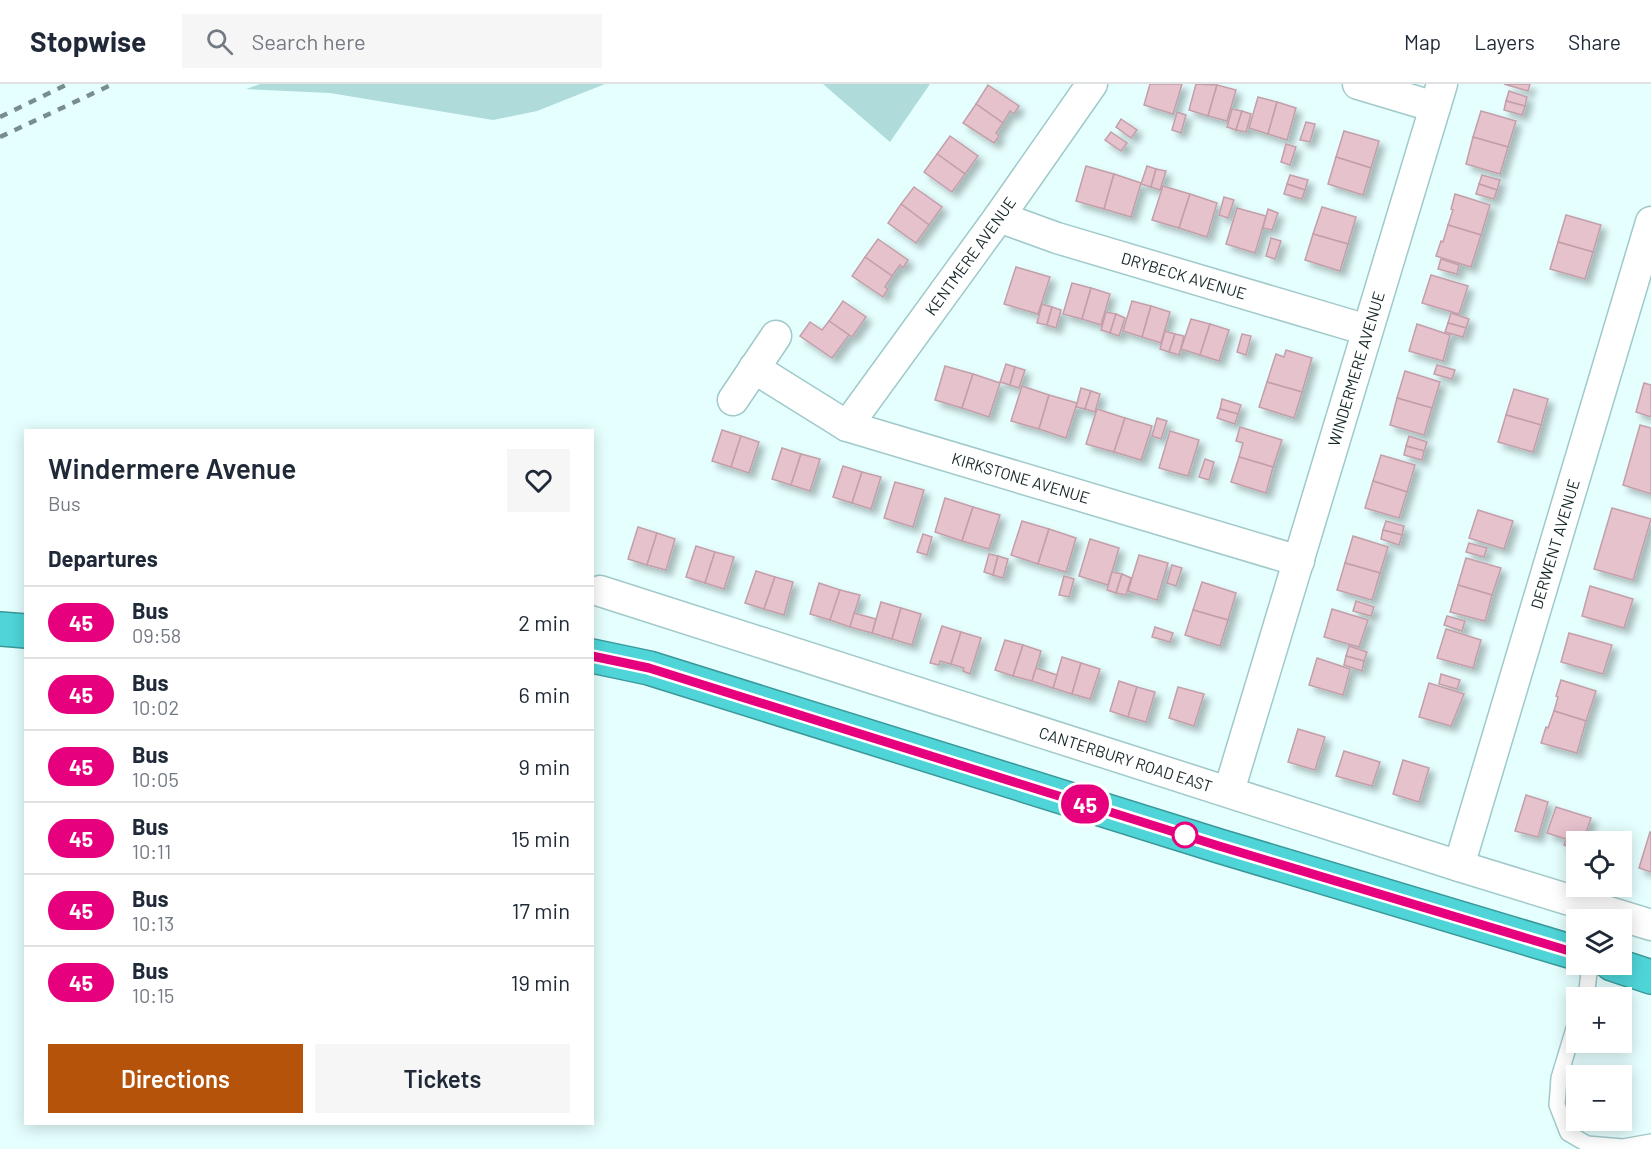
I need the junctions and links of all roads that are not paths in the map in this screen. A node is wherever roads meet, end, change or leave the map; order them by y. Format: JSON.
{"nodes":[{"id":1,"x":1092,"y":84,"type":"edge"},
{"id":2,"x":1358,"y":84,"type":"edge"},
{"id":3,"x":1439,"y":95,"type":"edge"},
{"id":4,"x":999,"y":217,"type":"junction"},
{"id":5,"x":1651,"y":222,"type":"edge"},
{"id":6,"x":1368,"y":330,"type":"junction"},
{"id":7,"x":776,"y":336,"type":"dead end"},
{"id":8,"x":754,"y":368,"type":"junction"},
{"id":9,"x":733,"y":400,"type":"dead end"},
{"id":10,"x":847,"y":426,"type":"junction"},
{"id":11,"x":1299,"y":561,"type":"junction"},
{"id":12,"x":600,"y":591,"type":"dead end"},
{"id":13,"x":0,"y":629,"type":"edge"},
{"id":14,"x":24,"y":631,"type":"edge"},
{"id":15,"x":594,"y":656,"type":"edge"},
{"id":16,"x":1229,"y":791,"type":"junction"},
{"id":17,"x":1459,"y":866,"type":"junction"},
{"id":18,"x":1651,"y":925,"type":"edge"},
{"id":19,"x":1566,"y":951,"type":"edge"},
{"id":20,"x":1632,"y":971,"type":"edge"},
{"id":21,"x":1651,"y":977,"type":"edge"},
{"id":22,"x":1567,"y":1053,"type":"edge"},
{"id":23,"x":1651,"y":1142,"type":"edge"}],
"edges":[{"from":1,"to":4,"type":"street","name":"KENTMERE AVENUE"},
{"from":2,"to":3,"type":"street"},
{"from":3,"to":6,"type":"street","name":"WINDERMERE AVENUE"},
{"from":4,"to":6,"type":"street","name":"DRYBECK AVENUE"},
{"from":4,"to":10,"type":"street","name":"KENTMERE AVENUE"},
{"from":5,"to":17,"type":"street","name":"DERWENT AVENUE"},
{"from":6,"to":11,"type":"street","name":"WINDERMERE AVENUE"},
{"from":7,"to":8,"type":"street"},
{"from":8,"to":9,"type":"street"},
{"from":8,"to":10,"type":"street","name":"KIRKSTONE AVENUE"},
{"from":10,"to":11,"type":"street","name":"KIRKSTONE AVENUE"},
{"from":11,"to":16,"type":"street","name":"WINDERMERE AVENUE"},
{"from":12,"to":16,"type":"street","name":"CANTERBURY ROAD EAST"},
{"from":13,"to":14,"type":"highway"},
{"from":15,"to":19,"type":"highway"},
{"from":16,"to":17,"type":"street","name":"CANTERBURY ROAD EAST"},
{"from":17,"to":18,"type":"street","name":"CANTERBURY ROAD EAST"},
{"from":20,"to":21,"type":"highway"},
{"from":22,"to":23,"type":"lane"}]}
